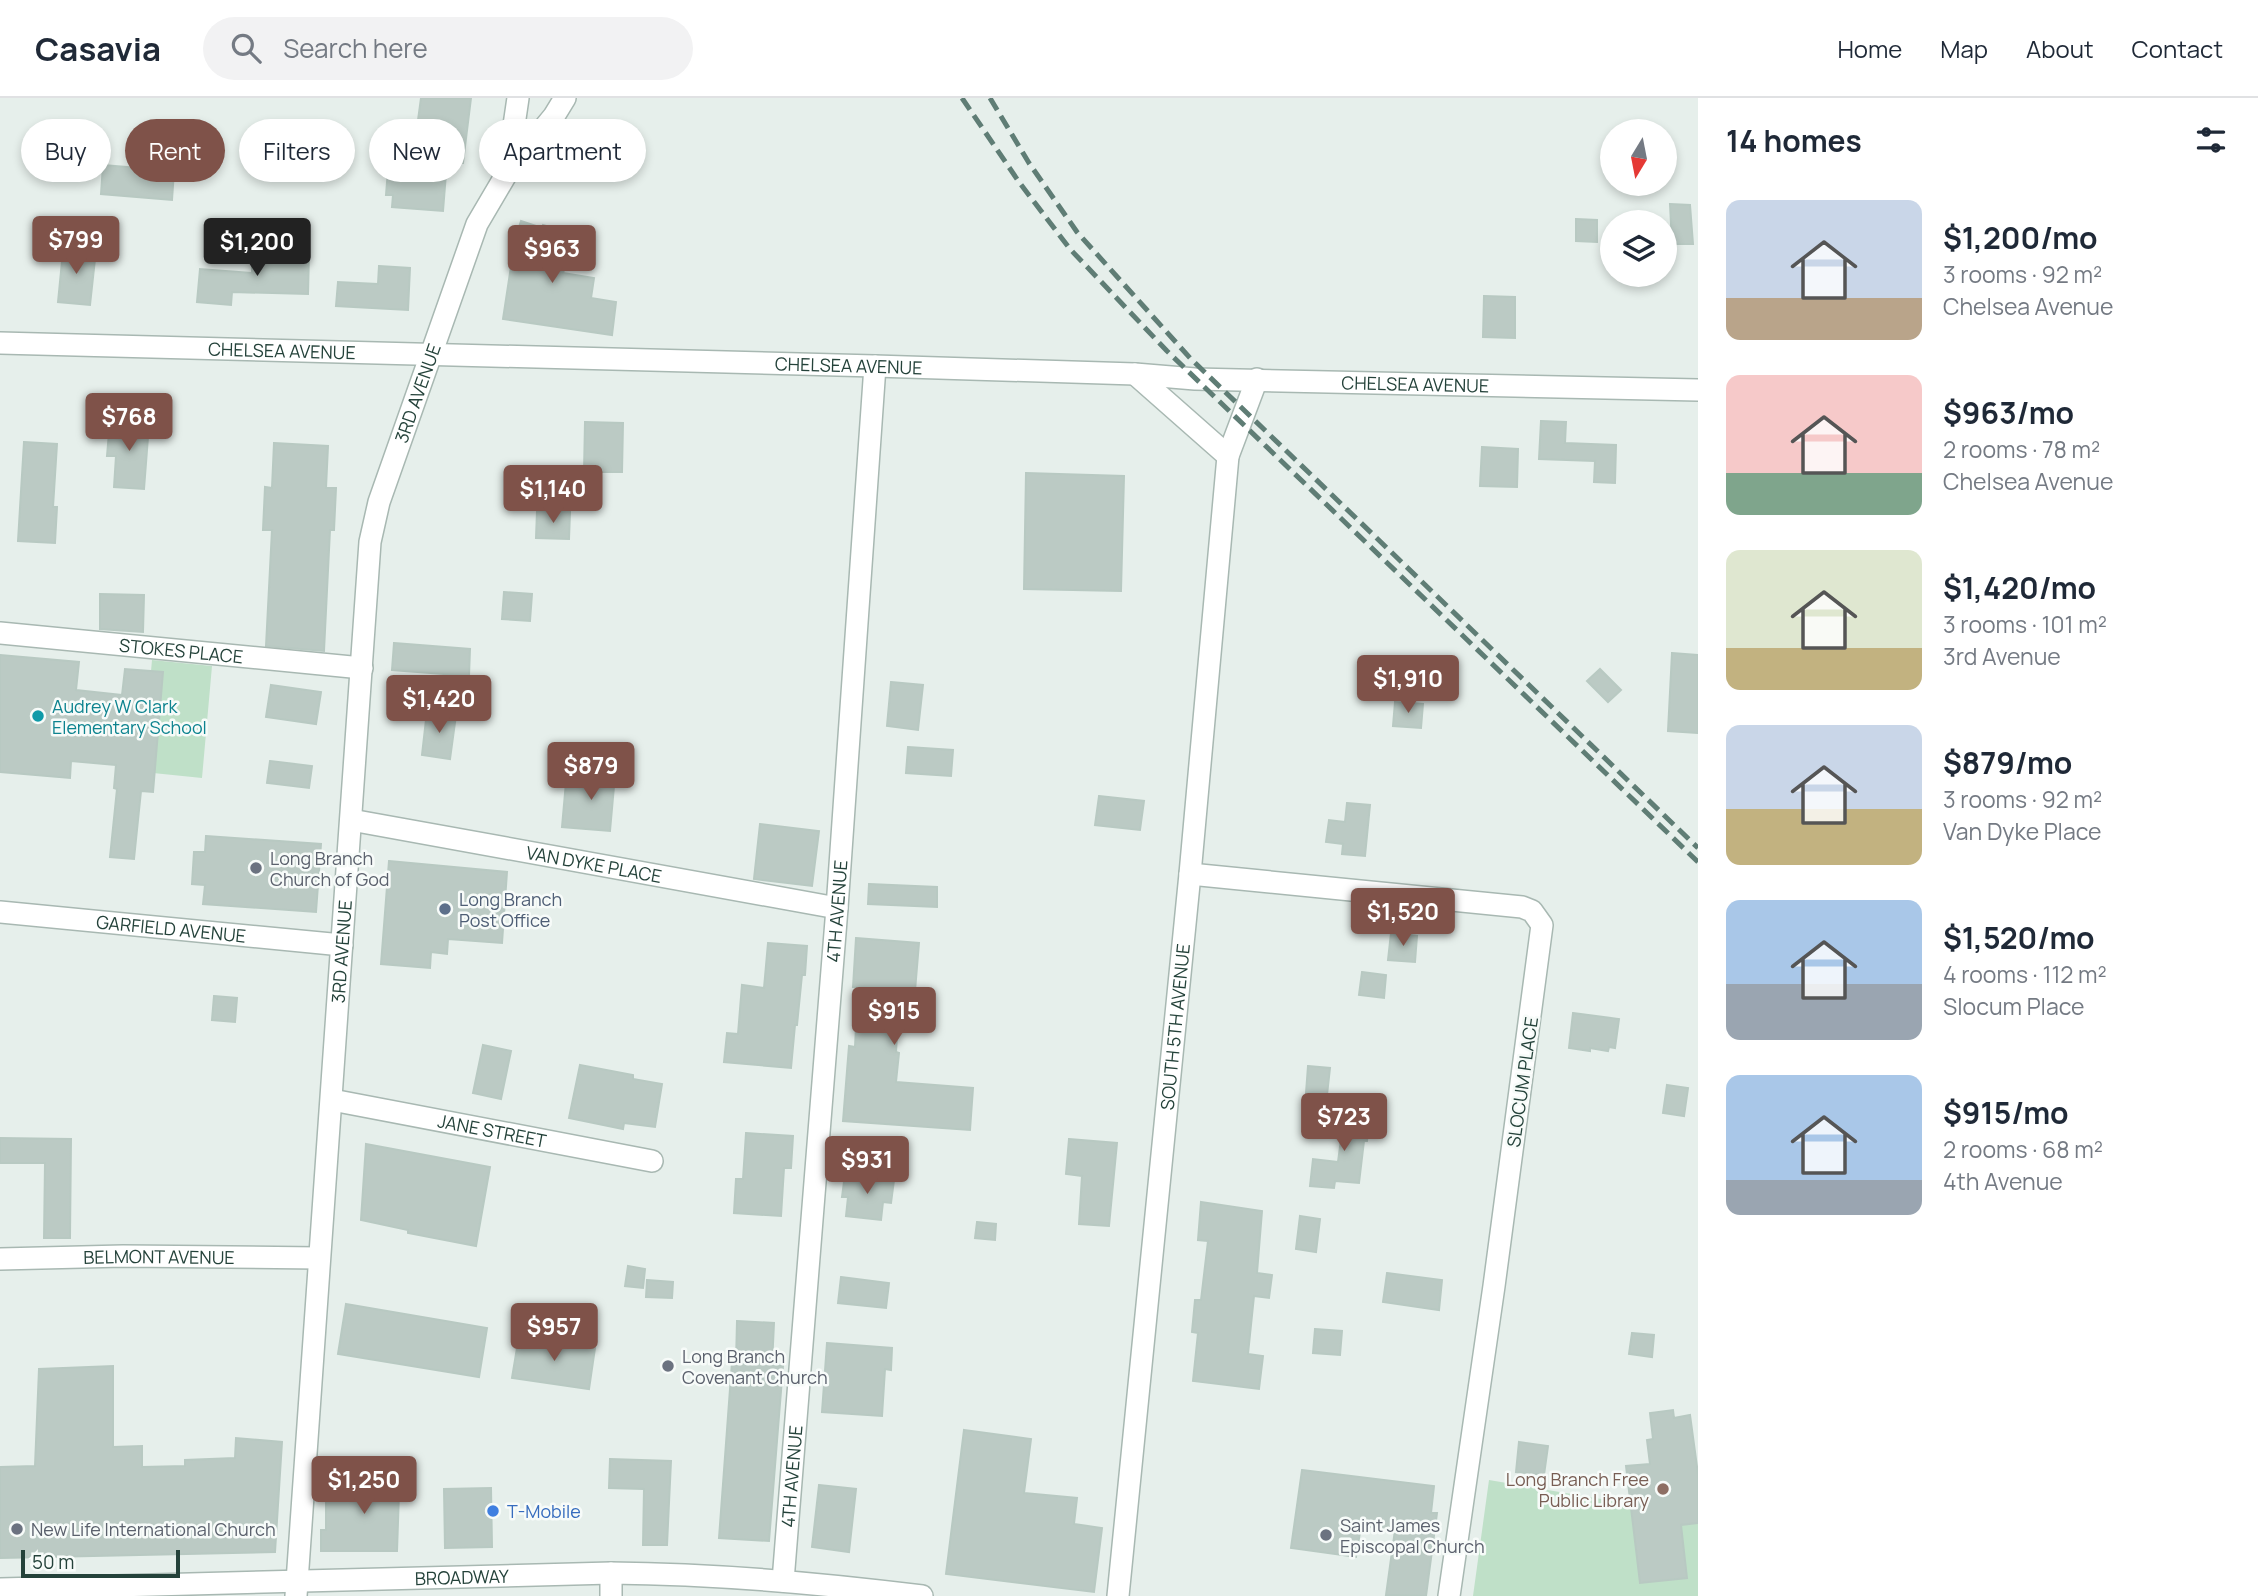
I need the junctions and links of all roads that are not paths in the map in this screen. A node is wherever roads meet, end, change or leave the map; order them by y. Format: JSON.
{"nodes":[{"id":1,"x":517,"y":98,"type":"edge"},
{"id":2,"x":565,"y":98,"type":"edge"},
{"id":3,"x":514,"y":119,"type":"edge"},
{"id":4,"x":552,"y":119,"type":"edge"},
{"id":5,"x":502,"y":182,"type":"edge"},
{"id":6,"x":0,"y":343,"type":"edge"},
{"id":7,"x":430,"y":356,"type":"junction"},
{"id":8,"x":875,"y":366,"type":"junction"},
{"id":9,"x":1135,"y":374,"type":"junction"},
{"id":10,"x":1257,"y":379,"type":"junction"},
{"id":11,"x":1698,"y":390,"type":"edge"},
{"id":12,"x":1228,"y":456,"type":"junction"},
{"id":13,"x":0,"y":633,"type":"edge"},
{"id":14,"x":362,"y":668,"type":"junction"},
{"id":15,"x":351,"y":820,"type":"junction"},
{"id":16,"x":1190,"y":874,"type":"junction"},
{"id":17,"x":837,"y":908,"type":"junction"},
{"id":18,"x":0,"y":912,"type":"edge"},
{"id":19,"x":342,"y":945,"type":"junction"},
{"id":20,"x":332,"y":1100,"type":"junction"},
{"id":21,"x":652,"y":1161,"type":"dead end"},
{"id":22,"x":319,"y":1258,"type":"junction"},
{"id":23,"x":0,"y":1259,"type":"edge"},
{"id":24,"x":611,"y":1573,"type":"junction"},
{"id":25,"x":783,"y":1581,"type":"junction"},
{"id":26,"x":0,"y":1589,"type":"edge"},
{"id":27,"x":296,"y":1589,"type":"edge"},
{"id":28,"x":611,"y":1596,"type":"edge"},
{"id":29,"x":922,"y":1596,"type":"edge"},
{"id":30,"x":1118,"y":1596,"type":"edge"},
{"id":31,"x":1449,"y":1596,"type":"edge"}],
"edges":[{"from":1,"to":3,"type":"street","name":"3RD AVENUE"},
{"from":2,"to":4,"type":"street"},
{"from":5,"to":7,"type":"street","name":"3RD AVENUE"},
{"from":6,"to":7,"type":"street","name":"CHELSEA AVENUE"},
{"from":7,"to":8,"type":"street","name":"CHELSEA AVENUE"},
{"from":7,"to":14,"type":"street","name":"3RD AVENUE"},
{"from":8,"to":9,"type":"street","name":"CHELSEA AVENUE"},
{"from":8,"to":17,"type":"street","name":"4TH AVENUE"},
{"from":9,"to":10,"type":"street","name":"CHELSEA AVENUE"},
{"from":9,"to":12,"type":"street"},
{"from":10,"to":11,"type":"street","name":"CHELSEA AVENUE"},
{"from":10,"to":12,"type":"street","name":"SOUTH 5TH AVENUE"},
{"from":12,"to":16,"type":"street","name":"SOUTH 5TH AVENUE"},
{"from":13,"to":14,"type":"street","name":"STOKES PLACE"},
{"from":14,"to":15,"type":"street","name":"3RD AVENUE"},
{"from":15,"to":17,"type":"street","name":"VAN DYKE PLACE"},
{"from":15,"to":19,"type":"street","name":"3RD AVENUE"},
{"from":16,"to":30,"type":"street","name":"SOUTH 5TH AVENUE"},
{"from":16,"to":31,"type":"street","name":"SLOCUM PLACE"},
{"from":17,"to":25,"type":"street","name":"4TH AVENUE"},
{"from":18,"to":19,"type":"street","name":"GARFIELD AVENUE"},
{"from":19,"to":20,"type":"street","name":"3RD AVENUE"},
{"from":20,"to":21,"type":"street","name":"JANE STREET"},
{"from":20,"to":22,"type":"street","name":"3RD AVENUE"},
{"from":22,"to":23,"type":"street","name":"BELMONT AVENUE"},
{"from":22,"to":27,"type":"street","name":"3RD AVENUE"},
{"from":24,"to":25,"type":"street","name":"BROADWAY"},
{"from":24,"to":27,"type":"street","name":"BROADWAY"},
{"from":24,"to":28,"type":"street"},
{"from":25,"to":29,"type":"street","name":"BROADWAY"},
{"from":26,"to":27,"type":"street","name":"BROADWAY"}]}
